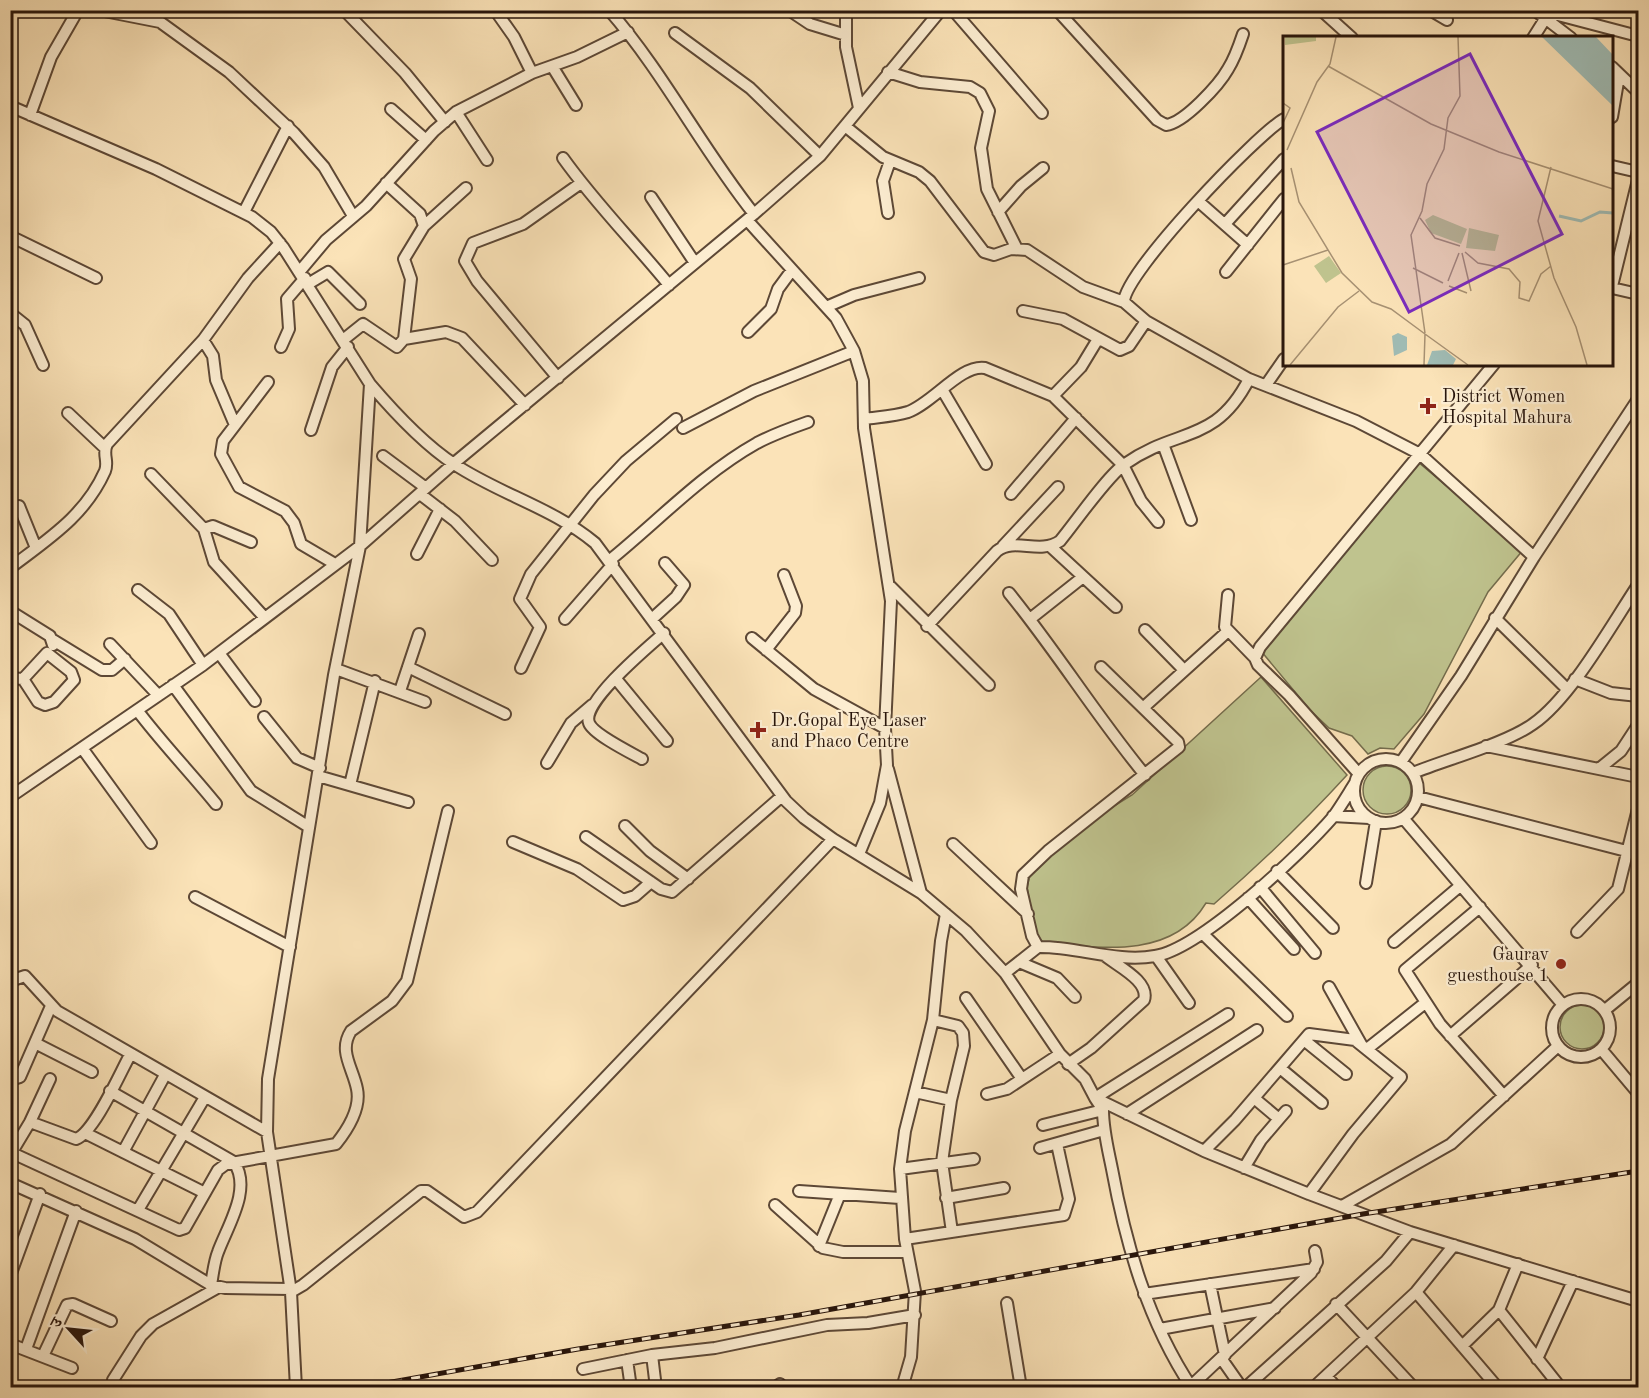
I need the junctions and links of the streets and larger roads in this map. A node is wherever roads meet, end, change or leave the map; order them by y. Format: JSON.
{"nodes":[{"id":1,"x":78,"y":10,"type":"edge"},
{"id":2,"x":99,"y":10,"type":"edge"},
{"id":3,"x":344,"y":10,"type":"edge"},
{"id":4,"x":495,"y":10,"type":"edge"},
{"id":5,"x":609,"y":10,"type":"edge"},
{"id":6,"x":789,"y":10,"type":"edge"},
{"id":7,"x":846,"y":10,"type":"edge"},
{"id":8,"x":941,"y":10,"type":"edge"},
{"id":9,"x":953,"y":10,"type":"edge"},
{"id":10,"x":1058,"y":10,"type":"edge"},
{"id":11,"x":1321,"y":10,"type":"edge"},
{"id":12,"x":1430,"y":10,"type":"edge"},
{"id":13,"x":104,"y":11,"type":"edge"},
{"id":14,"x":1540,"y":13,"type":"edge"},
{"id":15,"x":1447,"y":20,"type":"dead end"},
{"id":16,"x":628,"y":32,"type":"junction"},
{"id":17,"x":675,"y":33,"type":"dead end"},
{"id":18,"x":1243,"y":34,"type":"dead end"},
{"id":19,"x":846,"y":35,"type":"junction"},
{"id":20,"x":1350,"y":36,"type":"edge"},
{"id":21,"x":1534,"y":36,"type":"edge"},
{"id":22,"x":1569,"y":36,"type":"edge"},
{"id":23,"x":1638,"y":36,"type":"edge"},
{"id":24,"x":552,"y":66,"type":"junction"},
{"id":25,"x":888,"y":72,"type":"junction"},
{"id":26,"x":1615,"y":72,"type":"edge"},
{"id":27,"x":532,"y":73,"type":"junction"},
{"id":28,"x":1638,"y":92,"type":"edge"},
{"id":29,"x":1613,"y":94,"type":"edge"},
{"id":30,"x":576,"y":105,"type":"dead end"},
{"id":31,"x":11,"y":106,"type":"edge"},
{"id":32,"x":859,"y":108,"type":"junction"},
{"id":33,"x":391,"y":109,"type":"dead end"},
{"id":34,"x":456,"y":112,"type":"junction"},
{"id":35,"x":1042,"y":113,"type":"dead end"},
{"id":36,"x":30,"y":115,"type":"junction"},
{"id":37,"x":1283,"y":120,"type":"edge"},
{"id":38,"x":445,"y":122,"type":"junction"},
{"id":39,"x":288,"y":126,"type":"junction"},
{"id":40,"x":846,"y":126,"type":"junction"},
{"id":41,"x":426,"y":140,"type":"junction"},
{"id":42,"x":820,"y":156,"type":"junction"},
{"id":43,"x":563,"y":158,"type":"dead end"},
{"id":44,"x":487,"y":160,"type":"dead end"},
{"id":45,"x":1283,"y":160,"type":"edge"},
{"id":46,"x":890,"y":161,"type":"junction"},
{"id":47,"x":1613,"y":166,"type":"edge"},
{"id":48,"x":1043,"y":168,"type":"dead end"},
{"id":49,"x":1638,"y":172,"type":"edge"},
{"id":50,"x":1638,"y":180,"type":"edge"},
{"id":51,"x":386,"y":183,"type":"junction"},
{"id":52,"x":581,"y":183,"type":"junction"},
{"id":53,"x":466,"y":188,"type":"dead end"},
{"id":54,"x":651,"y":197,"type":"dead end"},
{"id":55,"x":1283,"y":200,"type":"edge"},
{"id":56,"x":1198,"y":201,"type":"junction"},
{"id":57,"x":244,"y":212,"type":"junction"},
{"id":58,"x":998,"y":212,"type":"junction"},
{"id":59,"x":888,"y":213,"type":"dead end"},
{"id":60,"x":353,"y":216,"type":"junction"},
{"id":61,"x":751,"y":217,"type":"junction"},
{"id":62,"x":1225,"y":224,"type":"junction"},
{"id":63,"x":424,"y":226,"type":"junction"},
{"id":64,"x":10,"y":236,"type":"edge"},
{"id":65,"x":280,"y":243,"type":"junction"},
{"id":66,"x":1248,"y":245,"type":"junction"},
{"id":67,"x":1017,"y":249,"type":"junction"},
{"id":68,"x":695,"y":263,"type":"junction"},
{"id":69,"x":792,"y":270,"type":"junction"},
{"id":70,"x":1226,"y":272,"type":"dead end"},
{"id":71,"x":96,"y":278,"type":"dead end"},
{"id":72,"x":304,"y":278,"type":"junction"},
{"id":73,"x":919,"y":278,"type":"dead end"},
{"id":74,"x":1613,"y":279,"type":"edge"},
{"id":75,"x":669,"y":285,"type":"junction"},
{"id":76,"x":1613,"y":288,"type":"edge"},
{"id":77,"x":1638,"y":294,"type":"edge"},
{"id":78,"x":1124,"y":302,"type":"junction"},
{"id":79,"x":360,"y":304,"type":"dead end"},
{"id":80,"x":826,"y":307,"type":"junction"},
{"id":81,"x":1023,"y":311,"type":"dead end"},
{"id":82,"x":10,"y":313,"type":"edge"},
{"id":83,"x":1146,"y":321,"type":"junction"},
{"id":84,"x":748,"y":332,"type":"dead end"},
{"id":85,"x":404,"y":339,"type":"junction"},
{"id":86,"x":1098,"y":339,"type":"junction"},
{"id":87,"x":203,"y":340,"type":"junction"},
{"id":88,"x":346,"y":344,"type":"junction"},
{"id":89,"x":281,"y":347,"type":"dead end"},
{"id":90,"x":854,"y":351,"type":"junction"},
{"id":91,"x":1283,"y":360,"type":"edge"},
{"id":92,"x":43,"y":365,"type":"dead end"},
{"id":93,"x":1492,"y":366,"type":"edge"},
{"id":94,"x":558,"y":378,"type":"junction"},
{"id":95,"x":1249,"y":379,"type":"junction"},
{"id":96,"x":268,"y":382,"type":"dead end"},
{"id":97,"x":370,"y":384,"type":"junction"},
{"id":98,"x":1266,"y":385,"type":"junction"},
{"id":99,"x":943,"y":391,"type":"junction"},
{"id":100,"x":1053,"y":396,"type":"junction"},
{"id":101,"x":1638,"y":399,"type":"edge"},
{"id":102,"x":525,"y":405,"type":"junction"},
{"id":103,"x":68,"y":413,"type":"dead end"},
{"id":104,"x":1076,"y":418,"type":"junction"},
{"id":105,"x":865,"y":419,"type":"junction"},
{"id":106,"x":808,"y":422,"type":"dead end"},
{"id":107,"x":235,"y":425,"type":"junction"},
{"id":108,"x":311,"y":430,"type":"dead end"},
{"id":109,"x":1162,"y":444,"type":"junction"},
{"id":110,"x":105,"y":448,"type":"junction"},
{"id":111,"x":1420,"y":454,"type":"junction"},
{"id":112,"x":383,"y":456,"type":"dead end"},
{"id":113,"x":453,"y":464,"type":"junction"},
{"id":114,"x":986,"y":464,"type":"dead end"},
{"id":115,"x":1123,"y":465,"type":"junction"},
{"id":116,"x":151,"y":474,"type":"dead end"},
{"id":117,"x":1058,"y":487,"type":"dead end"},
{"id":118,"x":423,"y":491,"type":"junction"},
{"id":119,"x":1011,"y":494,"type":"dead end"},
{"id":120,"x":19,"y":506,"type":"dead end"},
{"id":121,"x":440,"y":509,"type":"junction"},
{"id":122,"x":1191,"y":520,"type":"dead end"},
{"id":123,"x":1158,"y":522,"type":"dead end"},
{"id":124,"x":572,"y":525,"type":"junction"},
{"id":125,"x":204,"y":529,"type":"junction"},
{"id":126,"x":251,"y":542,"type":"dead end"},
{"id":127,"x":360,"y":546,"type":"junction"},
{"id":128,"x":1002,"y":546,"type":"junction"},
{"id":129,"x":1051,"y":547,"type":"junction"},
{"id":130,"x":36,"y":548,"type":"junction"},
{"id":131,"x":417,"y":554,"type":"dead end"},
{"id":132,"x":1534,"y":557,"type":"junction"},
{"id":133,"x":492,"y":560,"type":"dead end"},
{"id":134,"x":611,"y":562,"type":"junction"},
{"id":135,"x":665,"y":563,"type":"dead end"},
{"id":136,"x":335,"y":564,"type":"junction"},
{"id":137,"x":10,"y":568,"type":"edge"},
{"id":138,"x":784,"y":575,"type":"dead end"},
{"id":139,"x":1083,"y":576,"type":"junction"},
{"id":140,"x":889,"y":585,"type":"junction"},
{"id":141,"x":1638,"y":585,"type":"edge"},
{"id":142,"x":138,"y":590,"type":"dead end"},
{"id":143,"x":1009,"y":593,"type":"dead end"},
{"id":144,"x":1228,"y":595,"type":"dead end"},
{"id":145,"x":1116,"y":607,"type":"dead end"},
{"id":146,"x":10,"y":611,"type":"edge"},
{"id":147,"x":265,"y":618,"type":"junction"},
{"id":148,"x":653,"y":618,"type":"junction"},
{"id":149,"x":1495,"y":618,"type":"junction"},
{"id":150,"x":565,"y":619,"type":"dead end"},
{"id":151,"x":1030,"y":619,"type":"junction"},
{"id":152,"x":927,"y":626,"type":"junction"},
{"id":153,"x":1145,"y":630,"type":"dead end"},
{"id":154,"x":1228,"y":631,"type":"junction"},
{"id":155,"x":664,"y":633,"type":"junction"},
{"id":156,"x":419,"y":634,"type":"dead end"},
{"id":157,"x":752,"y":638,"type":"dead end"},
{"id":158,"x":53,"y":640,"type":"junction"},
{"id":159,"x":110,"y":644,"type":"dead end"},
{"id":160,"x":766,"y":650,"type":"junction"},
{"id":161,"x":47,"y":653,"type":"junction"},
{"id":162,"x":219,"y":653,"type":"junction"},
{"id":163,"x":1255,"y":658,"type":"junction"},
{"id":164,"x":125,"y":660,"type":"junction"},
{"id":165,"x":203,"y":665,"type":"junction"},
{"id":166,"x":408,"y":667,"type":"junction"},
{"id":167,"x":1101,"y":667,"type":"dead end"},
{"id":168,"x":520,"y":668,"type":"dead end"},
{"id":169,"x":336,"y":669,"type":"junction"},
{"id":170,"x":1184,"y":670,"type":"junction"},
{"id":171,"x":10,"y":678,"type":"edge"},
{"id":172,"x":616,"y":679,"type":"junction"},
{"id":173,"x":1575,"y":679,"type":"junction"},
{"id":174,"x":23,"y":680,"type":"junction"},
{"id":175,"x":375,"y":681,"type":"junction"},
{"id":176,"x":173,"y":685,"type":"junction"},
{"id":177,"x":989,"y":686,"type":"dead end"},
{"id":178,"x":1567,"y":689,"type":"junction"},
{"id":179,"x":400,"y":692,"type":"junction"},
{"id":180,"x":158,"y":695,"type":"junction"},
{"id":181,"x":1638,"y":696,"type":"edge"},
{"id":182,"x":255,"y":700,"type":"dead end"},
{"id":183,"x":425,"y":702,"type":"dead end"},
{"id":184,"x":592,"y":705,"type":"junction"},
{"id":185,"x":1144,"y":707,"type":"junction"},
{"id":186,"x":137,"y":710,"type":"junction"},
{"id":187,"x":505,"y":714,"type":"dead end"},
{"id":188,"x":264,"y":717,"type":"dead end"},
{"id":189,"x":1638,"y":725,"type":"edge"},
{"id":190,"x":885,"y":728,"type":"junction"},
{"id":191,"x":667,"y":741,"type":"dead end"},
{"id":192,"x":1485,"y":745,"type":"junction"},
{"id":193,"x":81,"y":748,"type":"junction"},
{"id":194,"x":642,"y":759,"type":"dead end"},
{"id":195,"x":1401,"y":762,"type":"junction"},
{"id":196,"x":547,"y":763,"type":"dead end"},
{"id":197,"x":887,"y":765,"type":"junction"},
{"id":198,"x":1600,"y":768,"type":"junction"},
{"id":199,"x":319,"y":772,"type":"junction"},
{"id":200,"x":1413,"y":773,"type":"junction"},
{"id":201,"x":1145,"y":775,"type":"junction"},
{"id":202,"x":1638,"y":777,"type":"edge"},
{"id":203,"x":1357,"y":778,"type":"junction"},
{"id":204,"x":350,"y":785,"type":"junction"},
{"id":205,"x":782,"y":796,"type":"junction"},
{"id":206,"x":10,"y":797,"type":"edge"},
{"id":207,"x":1418,"y":797,"type":"junction"},
{"id":208,"x":408,"y":802,"type":"dead end"},
{"id":209,"x":216,"y":804,"type":"dead end"},
{"id":210,"x":1638,"y":809,"type":"edge"},
{"id":211,"x":448,"y":812,"type":"dead end"},
{"id":212,"x":1333,"y":816,"type":"junction"},
{"id":213,"x":1403,"y":818,"type":"junction"},
{"id":214,"x":1372,"y":819,"type":"junction"},
{"id":215,"x":625,"y":826,"type":"dead end"},
{"id":216,"x":309,"y":827,"type":"junction"},
{"id":217,"x":586,"y":837,"type":"dead end"},
{"id":218,"x":833,"y":839,"type":"junction"},
{"id":219,"x":513,"y":842,"type":"dead end"},
{"id":220,"x":151,"y":843,"type":"dead end"},
{"id":221,"x":953,"y":844,"type":"dead end"},
{"id":222,"x":1626,"y":851,"type":"junction"},
{"id":223,"x":859,"y":854,"type":"junction"},
{"id":224,"x":1638,"y":854,"type":"edge"},
{"id":225,"x":1277,"y":871,"type":"junction"},
{"id":226,"x":688,"y":879,"type":"junction"},
{"id":227,"x":651,"y":882,"type":"junction"},
{"id":228,"x":1366,"y":883,"type":"dead end"},
{"id":229,"x":1460,"y":886,"type":"junction"},
{"id":230,"x":1260,"y":887,"type":"junction"},
{"id":231,"x":921,"y":893,"type":"junction"},
{"id":232,"x":195,"y":897,"type":"dead end"},
{"id":233,"x":1248,"y":898,"type":"junction"},
{"id":234,"x":1480,"y":907,"type":"junction"},
{"id":235,"x":946,"y":914,"type":"junction"},
{"id":236,"x":1029,"y":914,"type":"junction"},
{"id":237,"x":1333,"y":928,"type":"dead end"},
{"id":238,"x":1577,"y":932,"type":"dead end"},
{"id":239,"x":1203,"y":934,"type":"junction"},
{"id":240,"x":1394,"y":942,"type":"dead end"},
{"id":241,"x":1038,"y":947,"type":"junction"},
{"id":242,"x":290,"y":948,"type":"junction"},
{"id":243,"x":1294,"y":949,"type":"dead end"},
{"id":244,"x":1315,"y":953,"type":"dead end"},
{"id":245,"x":1104,"y":955,"type":"junction"},
{"id":246,"x":1156,"y":956,"type":"junction"},
{"id":247,"x":1019,"y":962,"type":"junction"},
{"id":248,"x":1532,"y":965,"type":"junction"},
{"id":249,"x":1005,"y":973,"type":"junction"},
{"id":250,"x":10,"y":981,"type":"edge"},
{"id":251,"x":1638,"y":983,"type":"edge"},
{"id":252,"x":1329,"y":987,"type":"dead end"},
{"id":253,"x":1075,"y":997,"type":"dead end"},
{"id":254,"x":966,"y":998,"type":"dead end"},
{"id":255,"x":1189,"y":1003,"type":"dead end"},
{"id":256,"x":1425,"y":1003,"type":"junction"},
{"id":257,"x":1563,"y":1005,"type":"junction"},
{"id":258,"x":51,"y":1006,"type":"junction"},
{"id":259,"x":1605,"y":1010,"type":"junction"},
{"id":260,"x":1228,"y":1014,"type":"dead end"},
{"id":261,"x":1287,"y":1016,"type":"dead end"},
{"id":262,"x":933,"y":1020,"type":"junction"},
{"id":263,"x":1257,"y":1030,"type":"dead end"},
{"id":264,"x":1450,"y":1036,"type":"junction"},
{"id":265,"x":1304,"y":1040,"type":"junction"},
{"id":266,"x":35,"y":1043,"type":"junction"},
{"id":267,"x":1558,"y":1046,"type":"junction"},
{"id":268,"x":1364,"y":1047,"type":"junction"},
{"id":269,"x":1601,"y":1049,"type":"junction"},
{"id":270,"x":130,"y":1054,"type":"junction"},
{"id":271,"x":1060,"y":1054,"type":"junction"},
{"id":272,"x":1068,"y":1064,"type":"junction"},
{"id":273,"x":1280,"y":1068,"type":"junction"},
{"id":274,"x":92,"y":1072,"type":"dead end"},
{"id":275,"x":1346,"y":1074,"type":"dead end"},
{"id":276,"x":165,"y":1075,"type":"junction"},
{"id":277,"x":50,"y":1079,"type":"dead end"},
{"id":278,"x":1022,"y":1079,"type":"junction"},
{"id":279,"x":10,"y":1080,"type":"edge"},
{"id":280,"x":110,"y":1091,"type":"junction"},
{"id":281,"x":915,"y":1092,"type":"junction"},
{"id":282,"x":1638,"y":1093,"type":"edge"},
{"id":283,"x":987,"y":1094,"type":"dead end"},
{"id":284,"x":1504,"y":1096,"type":"junction"},
{"id":285,"x":205,"y":1097,"type":"junction"},
{"id":286,"x":1095,"y":1098,"type":"junction"},
{"id":287,"x":1254,"y":1098,"type":"junction"},
{"id":288,"x":951,"y":1100,"type":"junction"},
{"id":289,"x":1322,"y":1103,"type":"dead end"},
{"id":290,"x":1103,"y":1110,"type":"junction"},
{"id":291,"x":145,"y":1111,"type":"junction"},
{"id":292,"x":1127,"y":1114,"type":"junction"},
{"id":293,"x":30,"y":1122,"type":"junction"},
{"id":294,"x":1043,"y":1125,"type":"dead end"},
{"id":295,"x":1104,"y":1130,"type":"junction"},
{"id":296,"x":267,"y":1132,"type":"junction"},
{"id":297,"x":85,"y":1133,"type":"junction"},
{"id":298,"x":183,"y":1133,"type":"junction"},
{"id":299,"x":1057,"y":1144,"type":"junction"},
{"id":300,"x":1040,"y":1148,"type":"dead end"},
{"id":301,"x":1204,"y":1151,"type":"junction"},
{"id":302,"x":11,"y":1152,"type":"edge"},
{"id":303,"x":123,"y":1152,"type":"junction"},
{"id":304,"x":271,"y":1156,"type":"junction"},
{"id":305,"x":974,"y":1159,"type":"dead end"},
{"id":306,"x":234,"y":1162,"type":"junction"},
{"id":307,"x":942,"y":1162,"type":"junction"},
{"id":308,"x":1244,"y":1168,"type":"junction"},
{"id":309,"x":900,"y":1169,"type":"junction"},
{"id":310,"x":161,"y":1171,"type":"junction"},
{"id":311,"x":10,"y":1183,"type":"edge"},
{"id":312,"x":1004,"y":1188,"type":"dead end"},
{"id":313,"x":799,"y":1191,"type":"dead end"},
{"id":314,"x":205,"y":1193,"type":"junction"},
{"id":315,"x":40,"y":1194,"type":"junction"},
{"id":316,"x":840,"y":1194,"type":"junction"},
{"id":317,"x":1309,"y":1194,"type":"junction"},
{"id":318,"x":900,"y":1198,"type":"junction"},
{"id":319,"x":946,"y":1198,"type":"junction"},
{"id":320,"x":775,"y":1205,"type":"dead end"},
{"id":321,"x":1342,"y":1206,"type":"junction"},
{"id":322,"x":138,"y":1210,"type":"junction"},
{"id":323,"x":76,"y":1211,"type":"junction"},
{"id":324,"x":952,"y":1232,"type":"junction"},
{"id":325,"x":1410,"y":1232,"type":"junction"},
{"id":326,"x":904,"y":1239,"type":"junction"},
{"id":327,"x":1454,"y":1245,"type":"junction"},
{"id":328,"x":819,"y":1246,"type":"junction"},
{"id":329,"x":1315,"y":1251,"type":"dead end"},
{"id":330,"x":906,"y":1252,"type":"junction"},
{"id":331,"x":1518,"y":1264,"type":"junction"},
{"id":332,"x":1314,"y":1269,"type":"junction"},
{"id":333,"x":10,"y":1275,"type":"edge"},
{"id":334,"x":1573,"y":1281,"type":"junction"},
{"id":335,"x":1210,"y":1284,"type":"junction"},
{"id":336,"x":215,"y":1286,"type":"junction"},
{"id":337,"x":291,"y":1290,"type":"junction"},
{"id":338,"x":1416,"y":1292,"type":"junction"},
{"id":339,"x":1144,"y":1294,"type":"junction"},
{"id":340,"x":1638,"y":1302,"type":"edge"},
{"id":341,"x":1006,"y":1303,"type":"dead end"},
{"id":342,"x":1336,"y":1304,"type":"junction"},
{"id":343,"x":1275,"y":1308,"type":"junction"},
{"id":344,"x":1499,"y":1310,"type":"junction"},
{"id":345,"x":915,"y":1315,"type":"junction"},
{"id":346,"x":1217,"y":1318,"type":"junction"},
{"id":347,"x":111,"y":1321,"type":"dead end"},
{"id":348,"x":1160,"y":1329,"type":"junction"},
{"id":349,"x":1367,"y":1339,"type":"junction"},
{"id":350,"x":10,"y":1344,"type":"edge"},
{"id":351,"x":1462,"y":1346,"type":"junction"},
{"id":352,"x":26,"y":1349,"type":"junction"},
{"id":353,"x":651,"y":1355,"type":"junction"},
{"id":354,"x":43,"y":1356,"type":"junction"},
{"id":355,"x":1223,"y":1356,"type":"junction"},
{"id":356,"x":1537,"y":1359,"type":"junction"},
{"id":357,"x":627,"y":1360,"type":"junction"},
{"id":358,"x":72,"y":1368,"type":"dead end"},
{"id":359,"x":582,"y":1369,"type":"dead end"},
{"id":360,"x":1326,"y":1376,"type":"junction"},
{"id":361,"x":113,"y":1380,"type":"dead end"},
{"id":362,"x":1189,"y":1387,"type":"edge"},
{"id":363,"x":296,"y":1388,"type":"edge"},
{"id":364,"x":631,"y":1388,"type":"edge"},
{"id":365,"x":656,"y":1388,"type":"edge"},
{"id":366,"x":902,"y":1388,"type":"edge"},
{"id":367,"x":1021,"y":1388,"type":"edge"},
{"id":368,"x":1244,"y":1388,"type":"edge"},
{"id":369,"x":1313,"y":1388,"type":"edge"},
{"id":370,"x":1337,"y":1388,"type":"edge"},
{"id":371,"x":1414,"y":1388,"type":"edge"},
{"id":372,"x":1498,"y":1388,"type":"edge"},
{"id":373,"x":1561,"y":1388,"type":"edge"}],
"edges":[{"from":1,"to":36,"type":"street"},
{"from":2,"to":13,"type":"street"},
{"from":3,"to":38,"type":"street"},
{"from":4,"to":27,"type":"street"},
{"from":5,"to":16,"type":"street"},
{"from":6,"to":19,"type":"street"},
{"from":7,"to":19,"type":"street"},
{"from":8,"to":25,"type":"street"},
{"from":9,"to":35,"type":"street"},
{"from":10,"to":18,"type":"street"},
{"from":11,"to":20,"type":"street"},
{"from":12,"to":15,"type":"street"},
{"from":13,"to":39,"type":"street"},
{"from":14,"to":21,"type":"street"},
{"from":14,"to":22,"type":"street"},
{"from":14,"to":23,"type":"street"},
{"from":16,"to":24,"type":"street"},
{"from":16,"to":61,"type":"street"},
{"from":17,"to":42,"type":"street"},
{"from":19,"to":32,"type":"street"},
{"from":24,"to":27,"type":"street"},
{"from":24,"to":30,"type":"street"},
{"from":25,"to":32,"type":"street"},
{"from":25,"to":58,"type":"street"},
{"from":26,"to":28,"type":"street"},
{"from":26,"to":29,"type":"street"},
{"from":27,"to":34,"type":"street"},
{"from":31,"to":36,"type":"street"},
{"from":32,"to":40,"type":"street"},
{"from":33,"to":41,"type":"street"},
{"from":34,"to":38,"type":"street"},
{"from":34,"to":44,"type":"street"},
{"from":36,"to":57,"type":"street"},
{"from":37,"to":56,"type":"street"},
{"from":38,"to":41,"type":"street"},
{"from":39,"to":57,"type":"street"},
{"from":39,"to":60,"type":"street"},
{"from":40,"to":42,"type":"street"},
{"from":40,"to":46,"type":"street"},
{"from":41,"to":51,"type":"street"},
{"from":42,"to":61,"type":"street"},
{"from":43,"to":52,"type":"street"},
{"from":45,"to":62,"type":"street"},
{"from":46,"to":59,"type":"street"},
{"from":46,"to":67,"type":"street"},
{"from":47,"to":49,"type":"street"},
{"from":48,"to":58,"type":"street"},
{"from":50,"to":74,"type":"street"},
{"from":51,"to":60,"type":"street"},
{"from":51,"to":63,"type":"street"},
{"from":52,"to":75,"type":"street"},
{"from":52,"to":94,"type":"street"},
{"from":53,"to":63,"type":"street"},
{"from":54,"to":68,"type":"street"},
{"from":55,"to":66,"type":"street"},
{"from":56,"to":62,"type":"street"},
{"from":56,"to":78,"type":"street"},
{"from":57,"to":65,"type":"street"},
{"from":58,"to":67,"type":"street"},
{"from":60,"to":72,"type":"street"},
{"from":61,"to":68,"type":"street"},
{"from":61,"to":69,"type":"street"},
{"from":62,"to":66,"type":"street"},
{"from":63,"to":85,"type":"street"},
{"from":64,"to":71,"type":"street"},
{"from":65,"to":72,"type":"street"},
{"from":65,"to":87,"type":"street"},
{"from":66,"to":70,"type":"street"},
{"from":67,"to":78,"type":"street"},
{"from":68,"to":75,"type":"street"},
{"from":69,"to":80,"type":"street"},
{"from":69,"to":84,"type":"street"},
{"from":72,"to":79,"type":"street"},
{"from":72,"to":88,"type":"street"},
{"from":72,"to":89,"type":"street"},
{"from":73,"to":80,"type":"street"},
{"from":75,"to":94,"type":"street"},
{"from":76,"to":77,"type":"street"},
{"from":78,"to":83,"type":"street"},
{"from":80,"to":90,"type":"street"},
{"from":81,"to":86,"type":"street"},
{"from":82,"to":92,"type":"street"},
{"from":83,"to":86,"type":"street"},
{"from":83,"to":95,"type":"street"},
{"from":85,"to":88,"type":"street"},
{"from":85,"to":102,"type":"street"},
{"from":86,"to":100,"type":"street"},
{"from":87,"to":107,"type":"street"},
{"from":87,"to":110,"type":"street"},
{"from":88,"to":97,"type":"street"},
{"from":88,"to":108,"type":"street"},
{"from":90,"to":105,"type":"street"},
{"from":90,"to":124,"type":"street"},
{"from":91,"to":98,"type":"street"},
{"from":93,"to":111,"type":"street"},
{"from":94,"to":102,"type":"street"},
{"from":95,"to":98,"type":"street"},
{"from":95,"to":109,"type":"street"},
{"from":96,"to":107,"type":"street"},
{"from":97,"to":113,"type":"street"},
{"from":97,"to":127,"type":"street"},
{"from":98,"to":111,"type":"street"},
{"from":99,"to":100,"type":"street"},
{"from":99,"to":105,"type":"street"},
{"from":99,"to":114,"type":"street"},
{"from":100,"to":104,"type":"street"},
{"from":101,"to":132,"type":"street"},
{"from":102,"to":113,"type":"street"},
{"from":103,"to":110,"type":"street"},
{"from":104,"to":115,"type":"street"},
{"from":104,"to":119,"type":"street"},
{"from":105,"to":140,"type":"street"},
{"from":106,"to":134,"type":"street"},
{"from":107,"to":136,"type":"street"},
{"from":109,"to":115,"type":"street"},
{"from":109,"to":122,"type":"street"},
{"from":110,"to":130,"type":"street"},
{"from":111,"to":132,"type":"street"},
{"from":111,"to":163,"type":"street"},
{"from":112,"to":118,"type":"street"},
{"from":113,"to":118,"type":"street"},
{"from":113,"to":124,"type":"street"},
{"from":115,"to":123,"type":"street"},
{"from":115,"to":129,"type":"street"},
{"from":116,"to":125,"type":"street"},
{"from":117,"to":128,"type":"street"},
{"from":118,"to":121,"type":"street"},
{"from":118,"to":127,"type":"street"},
{"from":120,"to":130,"type":"street"},
{"from":121,"to":131,"type":"street"},
{"from":121,"to":133,"type":"street"},
{"from":124,"to":134,"type":"street"},
{"from":124,"to":168,"type":"street"},
{"from":125,"to":126,"type":"street"},
{"from":125,"to":147,"type":"street"},
{"from":127,"to":136,"type":"street"},
{"from":127,"to":169,"type":"street"},
{"from":128,"to":129,"type":"street"},
{"from":128,"to":152,"type":"street"},
{"from":129,"to":139,"type":"street"},
{"from":130,"to":137,"type":"street"},
{"from":132,"to":149,"type":"street"},
{"from":134,"to":148,"type":"street"},
{"from":134,"to":150,"type":"street"},
{"from":135,"to":148,"type":"street"},
{"from":136,"to":147,"type":"street"},
{"from":138,"to":160,"type":"street"},
{"from":139,"to":145,"type":"street"},
{"from":139,"to":151,"type":"street"},
{"from":140,"to":152,"type":"street"},
{"from":140,"to":190,"type":"street"},
{"from":141,"to":173,"type":"street"},
{"from":142,"to":165,"type":"street"},
{"from":143,"to":151,"type":"street"},
{"from":144,"to":154,"type":"street"},
{"from":146,"to":158,"type":"street"},
{"from":147,"to":162,"type":"street"},
{"from":148,"to":155,"type":"street"},
{"from":149,"to":178,"type":"street"},
{"from":149,"to":195,"type":"street"},
{"from":151,"to":201,"type":"street"},
{"from":152,"to":177,"type":"street"},
{"from":153,"to":170,"type":"street"},
{"from":154,"to":163,"type":"street"},
{"from":154,"to":170,"type":"street"},
{"from":155,"to":172,"type":"street"},
{"from":155,"to":205,"type":"street"},
{"from":156,"to":166,"type":"street"},
{"from":157,"to":160,"type":"street"},
{"from":158,"to":161,"type":"street"},
{"from":158,"to":164,"type":"street"},
{"from":159,"to":164,"type":"street"},
{"from":160,"to":190,"type":"street"},
{"from":161,"to":174,"type":"street"},
{"from":161,"to":174,"type":"street"},
{"from":162,"to":165,"type":"street"},
{"from":162,"to":182,"type":"street"},
{"from":163,"to":203,"type":"street"},
{"from":164,"to":180,"type":"street"},
{"from":165,"to":176,"type":"street"},
{"from":166,"to":179,"type":"street"},
{"from":166,"to":187,"type":"street"},
{"from":167,"to":185,"type":"street"},
{"from":169,"to":175,"type":"street"},
{"from":169,"to":199,"type":"street"},
{"from":170,"to":185,"type":"street"},
{"from":171,"to":174,"type":"street"},
{"from":172,"to":184,"type":"street"},
{"from":172,"to":191,"type":"street"},
{"from":173,"to":178,"type":"street"},
{"from":173,"to":181,"type":"street"},
{"from":175,"to":179,"type":"street"},
{"from":175,"to":204,"type":"street"},
{"from":176,"to":180,"type":"street"},
{"from":176,"to":216,"type":"street"},
{"from":178,"to":192,"type":"street"},
{"from":179,"to":183,"type":"street"},
{"from":180,"to":186,"type":"street"},
{"from":184,"to":194,"type":"street"},
{"from":184,"to":196,"type":"street"},
{"from":185,"to":201,"type":"street"},
{"from":186,"to":193,"type":"street"},
{"from":186,"to":209,"type":"street"},
{"from":188,"to":199,"type":"street"},
{"from":189,"to":198,"type":"street"},
{"from":190,"to":197,"type":"street"},
{"from":192,"to":198,"type":"street"},
{"from":192,"to":200,"type":"street"},
{"from":193,"to":206,"type":"street"},
{"from":193,"to":220,"type":"street"},
{"from":195,"to":200,"type":"street"},
{"from":195,"to":203,"type":"street"},
{"from":197,"to":223,"type":"street"},
{"from":197,"to":231,"type":"street"},
{"from":198,"to":202,"type":"street"},
{"from":199,"to":204,"type":"street"},
{"from":199,"to":216,"type":"street"},
{"from":200,"to":207,"type":"street"},
{"from":201,"to":236,"type":"street"},
{"from":203,"to":212,"type":"street"},
{"from":203,"to":214,"type":"street"},
{"from":204,"to":208,"type":"street"},
{"from":205,"to":218,"type":"street"},
{"from":205,"to":226,"type":"street"},
{"from":207,"to":213,"type":"street"},
{"from":207,"to":222,"type":"street"},
{"from":210,"to":222,"type":"street"},
{"from":211,"to":304,"type":"street"},
{"from":212,"to":214,"type":"street"},
{"from":212,"to":225,"type":"street"},
{"from":213,"to":214,"type":"street"},
{"from":213,"to":229,"type":"street"},
{"from":214,"to":228,"type":"street"},
{"from":215,"to":226,"type":"street"},
{"from":216,"to":242,"type":"street"},
{"from":217,"to":227,"type":"street"},
{"from":218,"to":223,"type":"street"},
{"from":218,"to":337,"type":"street"},
{"from":219,"to":227,"type":"street"},
{"from":221,"to":236,"type":"street"},
{"from":222,"to":224,"type":"street"},
{"from":222,"to":238,"type":"street"},
{"from":223,"to":231,"type":"street"},
{"from":225,"to":230,"type":"street"},
{"from":225,"to":237,"type":"street"},
{"from":226,"to":227,"type":"street"},
{"from":229,"to":234,"type":"street"},
{"from":229,"to":240,"type":"street"},
{"from":230,"to":233,"type":"street"},
{"from":230,"to":244,"type":"street"},
{"from":231,"to":235,"type":"street"},
{"from":232,"to":242,"type":"street"},
{"from":233,"to":239,"type":"street"},
{"from":233,"to":243,"type":"street"},
{"from":234,"to":248,"type":"street"},
{"from":234,"to":256,"type":"street"},
{"from":235,"to":249,"type":"street"},
{"from":235,"to":262,"type":"street"},
{"from":236,"to":241,"type":"street"},
{"from":239,"to":246,"type":"street"},
{"from":239,"to":261,"type":"street"},
{"from":241,"to":245,"type":"street"},
{"from":241,"to":247,"type":"street"},
{"from":242,"to":296,"type":"street"},
{"from":245,"to":246,"type":"street"},
{"from":245,"to":272,"type":"street"},
{"from":246,"to":255,"type":"street"},
{"from":247,"to":249,"type":"street"},
{"from":247,"to":253,"type":"street"},
{"from":248,"to":257,"type":"street"},
{"from":248,"to":264,"type":"street"},
{"from":249,"to":271,"type":"street"},
{"from":250,"to":258,"type":"street"},
{"from":251,"to":259,"type":"street"},
{"from":252,"to":268,"type":"street"},
{"from":254,"to":278,"type":"street"},
{"from":256,"to":264,"type":"street"},
{"from":256,"to":268,"type":"street"},
{"from":257,"to":259,"type":"street"},
{"from":257,"to":267,"type":"street"},
{"from":258,"to":266,"type":"street"},
{"from":258,"to":270,"type":"street"},
{"from":259,"to":269,"type":"street"},
{"from":260,"to":286,"type":"street"},
{"from":262,"to":281,"type":"street"},
{"from":262,"to":288,"type":"street"},
{"from":263,"to":292,"type":"street"},
{"from":264,"to":284,"type":"street"},
{"from":265,"to":268,"type":"street"},
{"from":265,"to":273,"type":"street"},
{"from":265,"to":275,"type":"street"},
{"from":266,"to":274,"type":"street"},
{"from":266,"to":279,"type":"street"},
{"from":267,"to":269,"type":"street"},
{"from":267,"to":284,"type":"street"},
{"from":268,"to":317,"type":"street"},
{"from":269,"to":282,"type":"street"},
{"from":270,"to":276,"type":"street"},
{"from":270,"to":280,"type":"street"},
{"from":271,"to":272,"type":"street"},
{"from":271,"to":278,"type":"street"},
{"from":272,"to":286,"type":"street"},
{"from":273,"to":287,"type":"street"},
{"from":273,"to":289,"type":"street"},
{"from":276,"to":285,"type":"street"},
{"from":276,"to":291,"type":"street"},
{"from":277,"to":293,"type":"street"},
{"from":278,"to":283,"type":"street"},
{"from":280,"to":291,"type":"street"},
{"from":280,"to":297,"type":"street"},
{"from":281,"to":288,"type":"street"},
{"from":281,"to":309,"type":"street"},
{"from":284,"to":321,"type":"street"},
{"from":285,"to":296,"type":"street"},
{"from":285,"to":298,"type":"street"},
{"from":286,"to":290,"type":"street"},
{"from":286,"to":292,"type":"street"},
{"from":287,"to":301,"type":"street"},
{"from":287,"to":308,"type":"street"},
{"from":288,"to":307,"type":"street"},
{"from":290,"to":294,"type":"street"},
{"from":290,"to":295,"type":"street"},
{"from":291,"to":298,"type":"street"},
{"from":291,"to":303,"type":"street"},
{"from":292,"to":301,"type":"street"},
{"from":293,"to":297,"type":"street"},
{"from":293,"to":302,"type":"street"},
{"from":295,"to":299,"type":"street"},
{"from":295,"to":339,"type":"street"},
{"from":296,"to":304,"type":"street"},
{"from":297,"to":303,"type":"street"},
{"from":298,"to":306,"type":"street"},
{"from":298,"to":310,"type":"street"},
{"from":299,"to":300,"type":"street"},
{"from":299,"to":324,"type":"street"},
{"from":301,"to":308,"type":"street"},
{"from":302,"to":322,"type":"street"},
{"from":303,"to":310,"type":"street"},
{"from":304,"to":306,"type":"street"},
{"from":304,"to":337,"type":"street"},
{"from":305,"to":307,"type":"street"},
{"from":306,"to":314,"type":"street"},
{"from":306,"to":336,"type":"street"},
{"from":307,"to":309,"type":"street"},
{"from":307,"to":319,"type":"street"},
{"from":308,"to":317,"type":"street"},
{"from":309,"to":318,"type":"street"},
{"from":310,"to":314,"type":"street"},
{"from":310,"to":322,"type":"street"},
{"from":311,"to":315,"type":"street"},
{"from":312,"to":319,"type":"street"},
{"from":313,"to":316,"type":"street"},
{"from":314,"to":322,"type":"street"},
{"from":315,"to":323,"type":"street"},
{"from":315,"to":333,"type":"street"},
{"from":316,"to":318,"type":"street"},
{"from":316,"to":328,"type":"street"},
{"from":317,"to":321,"type":"street"},
{"from":318,"to":326,"type":"street"},
{"from":319,"to":324,"type":"street"},
{"from":320,"to":328,"type":"street"},
{"from":321,"to":325,"type":"street"},
{"from":323,"to":336,"type":"street"},
{"from":323,"to":352,"type":"street"},
{"from":324,"to":326,"type":"street"},
{"from":325,"to":327,"type":"street"},
{"from":325,"to":342,"type":"street"},
{"from":326,"to":330,"type":"street"},
{"from":327,"to":331,"type":"street"},
{"from":327,"to":338,"type":"street"},
{"from":328,"to":330,"type":"street"},
{"from":329,"to":332,"type":"street"},
{"from":330,"to":345,"type":"street"},
{"from":331,"to":334,"type":"street"},
{"from":331,"to":344,"type":"street"},
{"from":332,"to":335,"type":"street"},
{"from":332,"to":343,"type":"street"},
{"from":334,"to":340,"type":"street"},
{"from":334,"to":356,"type":"street"},
{"from":335,"to":339,"type":"street"},
{"from":335,"to":346,"type":"street"},
{"from":336,"to":337,"type":"street"},
{"from":336,"to":361,"type":"street"},
{"from":337,"to":363,"type":"street"},
{"from":338,"to":349,"type":"street"},
{"from":338,"to":351,"type":"street"},
{"from":339,"to":348,"type":"street"},
{"from":341,"to":367,"type":"street"},
{"from":342,"to":349,"type":"street"},
{"from":342,"to":368,"type":"street"},
{"from":343,"to":346,"type":"street"},
{"from":343,"to":355,"type":"street"},
{"from":344,"to":351,"type":"street"},
{"from":344,"to":356,"type":"street"},
{"from":345,"to":353,"type":"street"},
{"from":345,"to":366,"type":"street"},
{"from":346,"to":348,"type":"street"},
{"from":346,"to":355,"type":"street"},
{"from":347,"to":354,"type":"street"},
{"from":348,"to":362,"type":"street"},
{"from":349,"to":360,"type":"street"},
{"from":349,"to":371,"type":"street"},
{"from":350,"to":352,"type":"street"},
{"from":351,"to":372,"type":"street"},
{"from":352,"to":354,"type":"street"},
{"from":353,"to":357,"type":"street"},
{"from":353,"to":365,"type":"street"},
{"from":354,"to":358,"type":"street"},
{"from":355,"to":362,"type":"street"},
{"from":355,"to":368,"type":"street"},
{"from":356,"to":373,"type":"street"},
{"from":357,"to":359,"type":"street"},
{"from":357,"to":364,"type":"street"},
{"from":360,"to":369,"type":"street"},
{"from":360,"to":370,"type":"street"}]}
